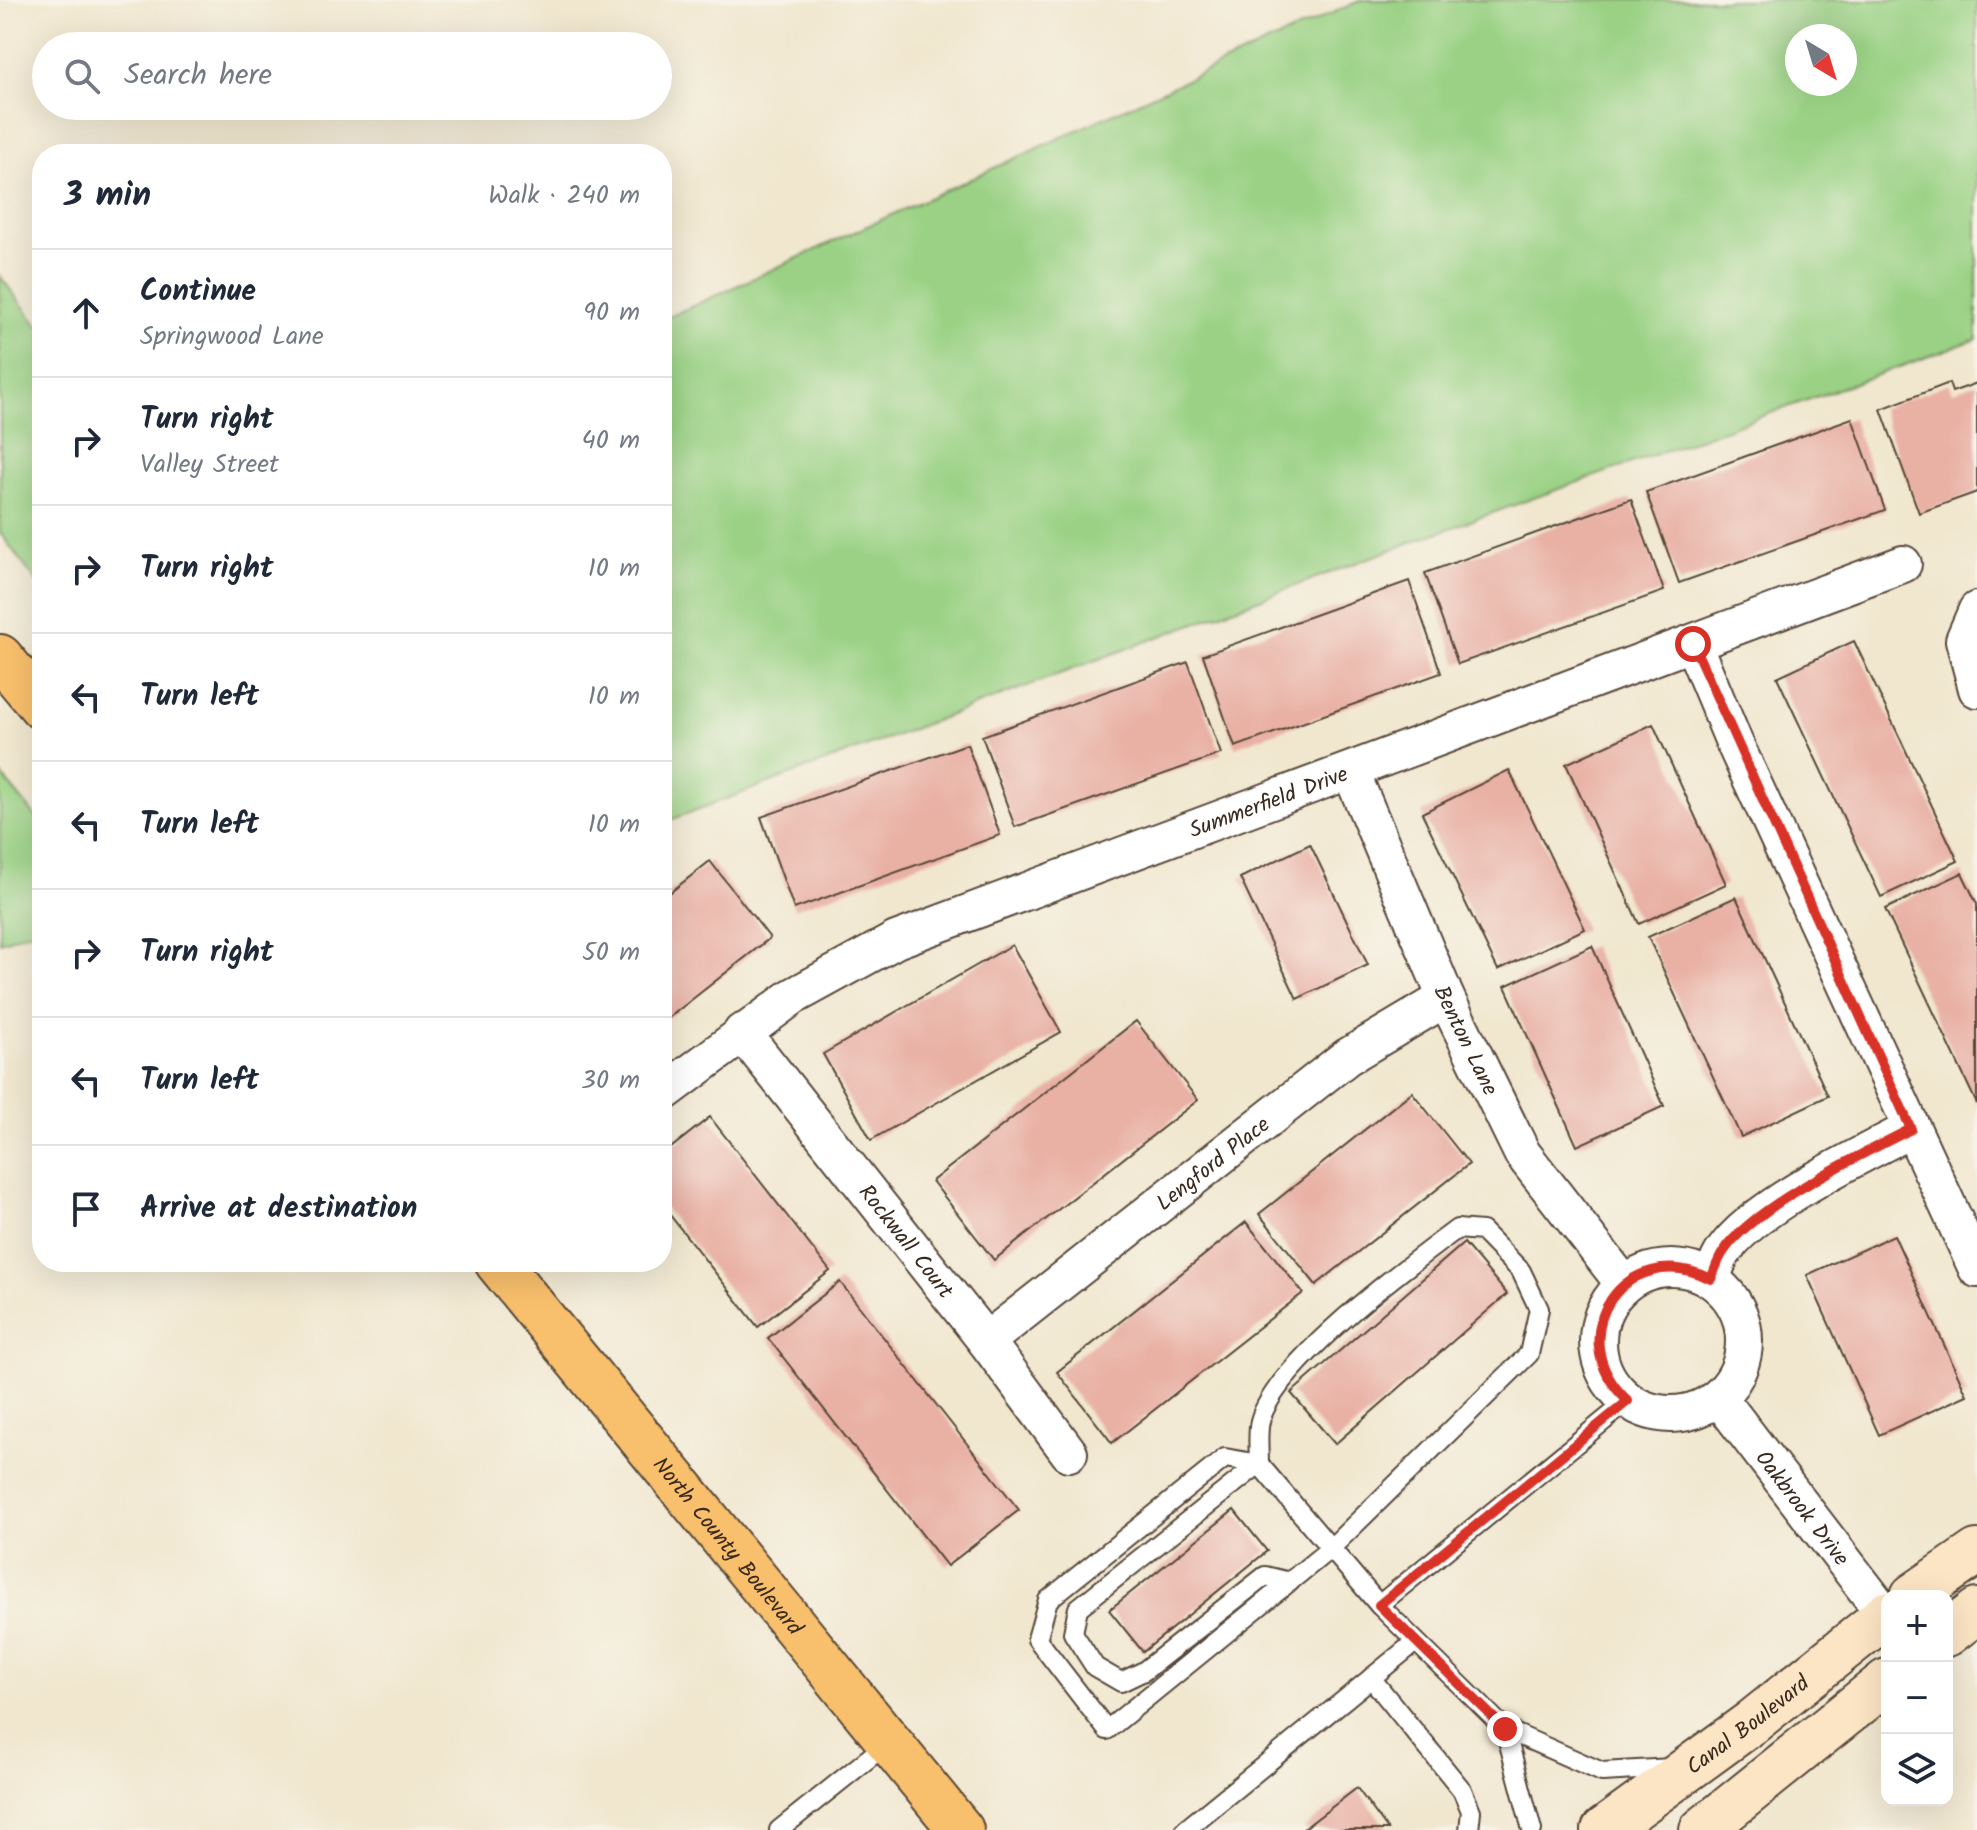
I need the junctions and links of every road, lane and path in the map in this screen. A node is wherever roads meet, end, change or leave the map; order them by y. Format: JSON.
{"nodes":[{"id":1,"x":1903,"y":564,"type":"dead end"},
{"id":2,"x":1970,"y":625,"type":"edge"},
{"id":3,"x":1693,"y":644,"type":"junction"},
{"id":4,"x":0,"y":657,"type":"edge"},
{"id":5,"x":1977,"y":689,"type":"edge"},
{"id":6,"x":32,"y":695,"type":"edge"},
{"id":7,"x":1351,"y":772,"type":"junction"},
{"id":8,"x":1446,"y":998,"type":"junction"},
{"id":9,"x":742,"y":1032,"type":"junction"},
{"id":10,"x":672,"y":1086,"type":"edge"},
{"id":11,"x":1911,"y":1129,"type":"junction"},
{"id":12,"x":1977,"y":1269,"type":"edge"},
{"id":13,"x":505,"y":1272,"type":"edge"},
{"id":14,"x":1711,"y":1279,"type":"junction"},
{"id":15,"x":1624,"y":1284,"type":"junction"},
{"id":16,"x":986,"y":1341,"type":"junction"},
{"id":17,"x":1719,"y":1398,"type":"junction"},
{"id":18,"x":1628,"y":1401,"type":"junction"},
{"id":19,"x":1069,"y":1453,"type":"dead end"},
{"id":20,"x":1259,"y":1464,"type":"junction"},
{"id":21,"x":1331,"y":1548,"type":"junction"},
{"id":22,"x":1977,"y":1552,"type":"edge"},
{"id":23,"x":1290,"y":1582,"type":"junction"},
{"id":24,"x":1923,"y":1590,"type":"edge"},
{"id":25,"x":1881,"y":1596,"type":"edge"},
{"id":26,"x":1379,"y":1605,"type":"junction"},
{"id":27,"x":1977,"y":1611,"type":"edge"},
{"id":28,"x":1881,"y":1620,"type":"edge"},
{"id":29,"x":1953,"y":1629,"type":"edge"},
{"id":30,"x":1414,"y":1643,"type":"junction"},
{"id":31,"x":1371,"y":1678,"type":"junction"},
{"id":32,"x":1881,"y":1686,"type":"edge"},
{"id":33,"x":1505,"y":1729,"type":"junction"},
{"id":34,"x":890,"y":1742,"type":"junction"},
{"id":35,"x":1688,"y":1768,"type":"junction"},
{"id":36,"x":779,"y":1830,"type":"edge"},
{"id":37,"x":961,"y":1830,"type":"edge"},
{"id":38,"x":1185,"y":1830,"type":"edge"},
{"id":39,"x":1469,"y":1830,"type":"edge"},
{"id":40,"x":1532,"y":1830,"type":"edge"},
{"id":41,"x":1604,"y":1830,"type":"edge"},
{"id":42,"x":1702,"y":1830,"type":"edge"}],
"edges":[{"from":1,"to":3,"type":"street","name":"Summerfield Drive"},
{"from":2,"to":5,"type":"street"},
{"from":3,"to":7,"type":"street","name":"Summerfield Drive"},
{"from":3,"to":11,"type":"street"},
{"from":4,"to":6,"type":"main road"},
{"from":7,"to":8,"type":"street","name":"Benton Lane"},
{"from":7,"to":9,"type":"street","name":"Summerfield Drive"},
{"from":8,"to":15,"type":"street","name":"Benton Lane"},
{"from":8,"to":16,"type":"street","name":"Lengford Place"},
{"from":9,"to":10,"type":"street","name":"Summerfield Drive"},
{"from":9,"to":16,"type":"street","name":"Rockwall Court"},
{"from":11,"to":12,"type":"street"},
{"from":11,"to":14,"type":"street"},
{"from":13,"to":34,"type":"main road","name":"North County Boulevard"},
{"from":14,"to":15,"type":"street"},
{"from":14,"to":17,"type":"street"},
{"from":15,"to":18,"type":"street"},
{"from":16,"to":19,"type":"street","name":"Rockwall Court"},
{"from":17,"to":18,"type":"street"},
{"from":17,"to":25,"type":"street","name":"Oakbrook Drive"},
{"from":18,"to":26,"type":"lane"},
{"from":20,"to":21,"type":"lane"},
{"from":20,"to":21,"type":"lane"},
{"from":20,"to":23,"type":"lane"},
{"from":20,"to":23,"type":"lane"},
{"from":21,"to":23,"type":"lane"},
{"from":21,"to":26,"type":"lane"},
{"from":22,"to":24,"type":"main road","name":"Canal Boulevard"},
{"from":26,"to":30,"type":"lane"},
{"from":27,"to":29,"type":"main road"},
{"from":28,"to":35,"type":"main road","name":"Canal Boulevard"},
{"from":30,"to":31,"type":"lane"},
{"from":30,"to":33,"type":"lane"},
{"from":31,"to":38,"type":"lane"},
{"from":31,"to":39,"type":"lane"},
{"from":32,"to":42,"type":"main road"},
{"from":33,"to":35,"type":"lane"},
{"from":33,"to":40,"type":"lane"},
{"from":34,"to":36,"type":"lane"},
{"from":34,"to":37,"type":"main road","name":"North County Boulevard"},
{"from":35,"to":41,"type":"main road","name":"Canal Boulevard"}]}
